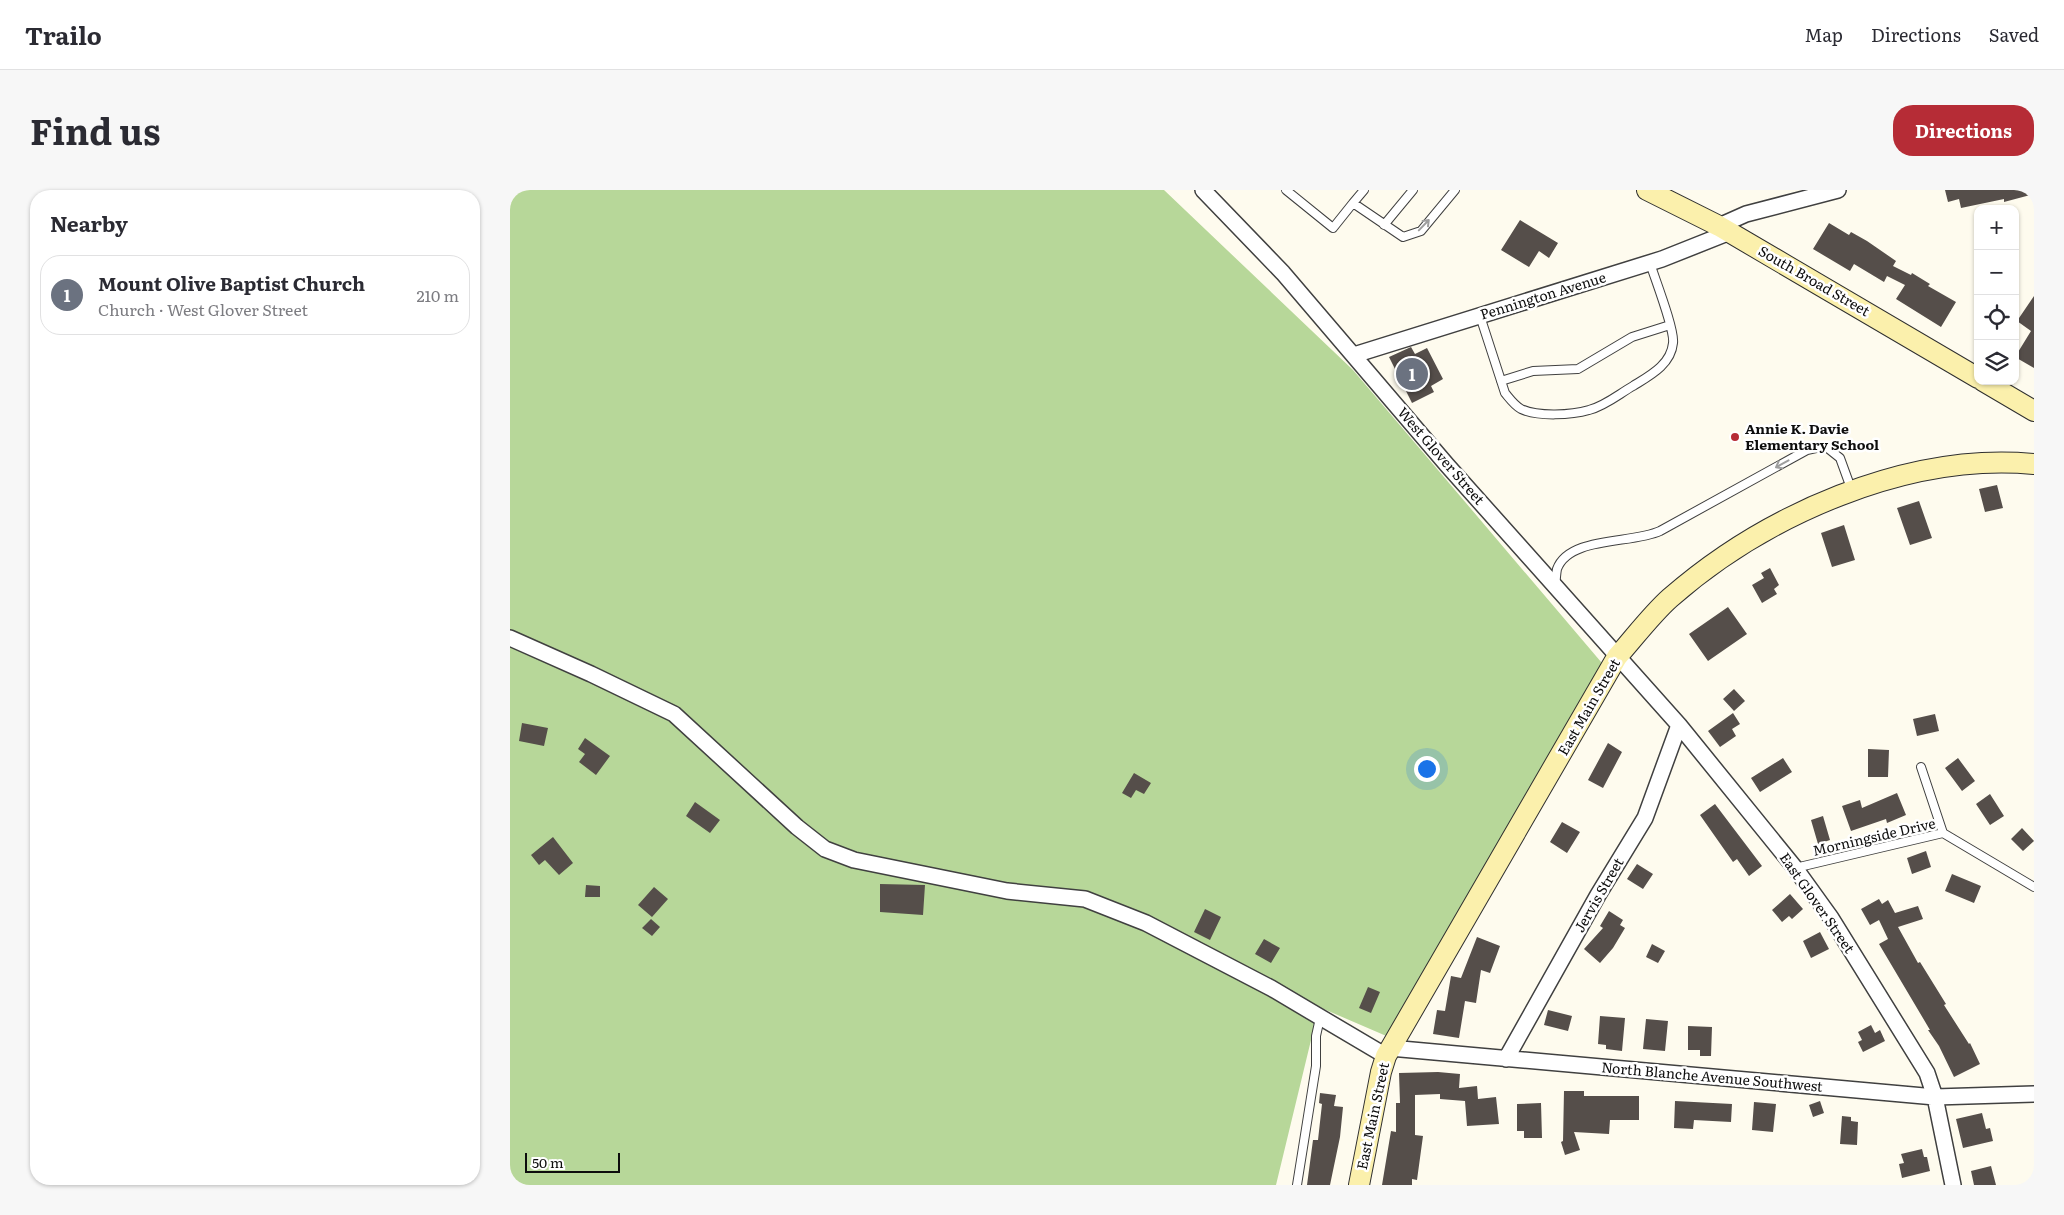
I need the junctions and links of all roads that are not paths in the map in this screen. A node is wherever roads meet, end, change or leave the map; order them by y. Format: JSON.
{"nodes":[{"id":1,"x":1203,"y":190,"type":"edge"},
{"id":2,"x":1286,"y":190,"type":"edge"},
{"id":3,"x":1364,"y":190,"type":"edge"},
{"id":4,"x":1413,"y":190,"type":"edge"},
{"id":5,"x":1455,"y":190,"type":"edge"},
{"id":6,"x":1647,"y":190,"type":"edge"},
{"id":7,"x":1838,"y":190,"type":"edge"},
{"id":8,"x":1353,"y":203,"type":"junction"},
{"id":9,"x":1384,"y":225,"type":"junction"},
{"id":10,"x":1725,"y":229,"type":"junction"},
{"id":11,"x":1650,"y":263,"type":"junction"},
{"id":12,"x":1480,"y":316,"type":"junction"},
{"id":13,"x":1670,"y":325,"type":"junction"},
{"id":14,"x":1354,"y":355,"type":"junction"},
{"id":15,"x":1974,"y":376,"type":"edge"},
{"id":16,"x":1502,"y":381,"type":"junction"},
{"id":17,"x":1990,"y":385,"type":"edge"},
{"id":18,"x":2034,"y":411,"type":"edge"},
{"id":19,"x":2034,"y":464,"type":"edge"},
{"id":20,"x":1852,"y":491,"type":"junction"},
{"id":21,"x":1555,"y":586,"type":"junction"},
{"id":22,"x":510,"y":638,"type":"edge"},
{"id":23,"x":1617,"y":657,"type":"junction"},
{"id":24,"x":1679,"y":724,"type":"junction"},
{"id":25,"x":1920,"y":768,"type":"dead end"},
{"id":26,"x":1943,"y":833,"type":"junction"},
{"id":27,"x":1795,"y":868,"type":"junction"},
{"id":28,"x":2034,"y":888,"type":"edge"},
{"id":29,"x":1320,"y":1018,"type":"junction"},
{"id":30,"x":1388,"y":1052,"type":"junction"},
{"id":31,"x":1506,"y":1059,"type":"junction"},
{"id":32,"x":2034,"y":1094,"type":"edge"},
{"id":33,"x":1935,"y":1097,"type":"junction"},
{"id":34,"x":1297,"y":1185,"type":"edge"},
{"id":35,"x":1359,"y":1185,"type":"edge"},
{"id":36,"x":1952,"y":1185,"type":"edge"}],
"edges":[{"from":1,"to":14,"type":"street","name":"West Glover Street"},
{"from":2,"to":8,"type":"lane"},
{"from":3,"to":8,"type":"lane"},
{"from":4,"to":9,"type":"lane"},
{"from":9,"to":5,"type":"lane","one_way":true},
{"from":6,"to":10,"type":"main road","name":"South Broad Street"},
{"from":7,"to":10,"type":"street","name":"Pennington Avenue"},
{"from":8,"to":9,"type":"lane"},
{"from":10,"to":11,"type":"street","name":"Pennington Avenue"},
{"from":10,"to":15,"type":"main road","name":"South Broad Street"},
{"from":11,"to":12,"type":"street","name":"Pennington Avenue"},
{"from":11,"to":13,"type":"lane"},
{"from":12,"to":14,"type":"street","name":"Pennington Avenue"},
{"from":12,"to":16,"type":"lane"},
{"from":13,"to":16,"type":"lane"},
{"from":13,"to":16,"type":"lane"},
{"from":14,"to":21,"type":"street","name":"West Glover Street"},
{"from":17,"to":18,"type":"main road"},
{"from":19,"to":20,"type":"main road","name":"East Main Street"},
{"from":20,"to":21,"type":"lane","one_way":true},
{"from":20,"to":23,"type":"main road","name":"East Main Street"},
{"from":21,"to":23,"type":"street","name":"West Glover Street"},
{"from":22,"to":29,"type":"street"},
{"from":23,"to":24,"type":"street","name":"East Glover Street"},
{"from":23,"to":30,"type":"main road","name":"East Main Street"},
{"from":24,"to":27,"type":"street","name":"East Glover Street"},
{"from":24,"to":31,"type":"street","name":"Jervis Street"},
{"from":25,"to":26,"type":"lane"},
{"from":26,"to":27,"type":"lane","name":"Morningside Drive"},
{"from":26,"to":28,"type":"lane","name":"Morningside Drive"},
{"from":27,"to":33,"type":"street","name":"East Glover Street"},
{"from":29,"to":30,"type":"street"},
{"from":29,"to":34,"type":"lane"},
{"from":30,"to":31,"type":"street","name":"North Blanche Avenue Southwest"},
{"from":30,"to":35,"type":"main road","name":"East Main Street"},
{"from":31,"to":33,"type":"street","name":"North Blanche Avenue Southwest"},
{"from":32,"to":33,"type":"street","name":"North Blanche Avenue Southwest"},
{"from":33,"to":36,"type":"street","name":"East Glover Street"}]}
